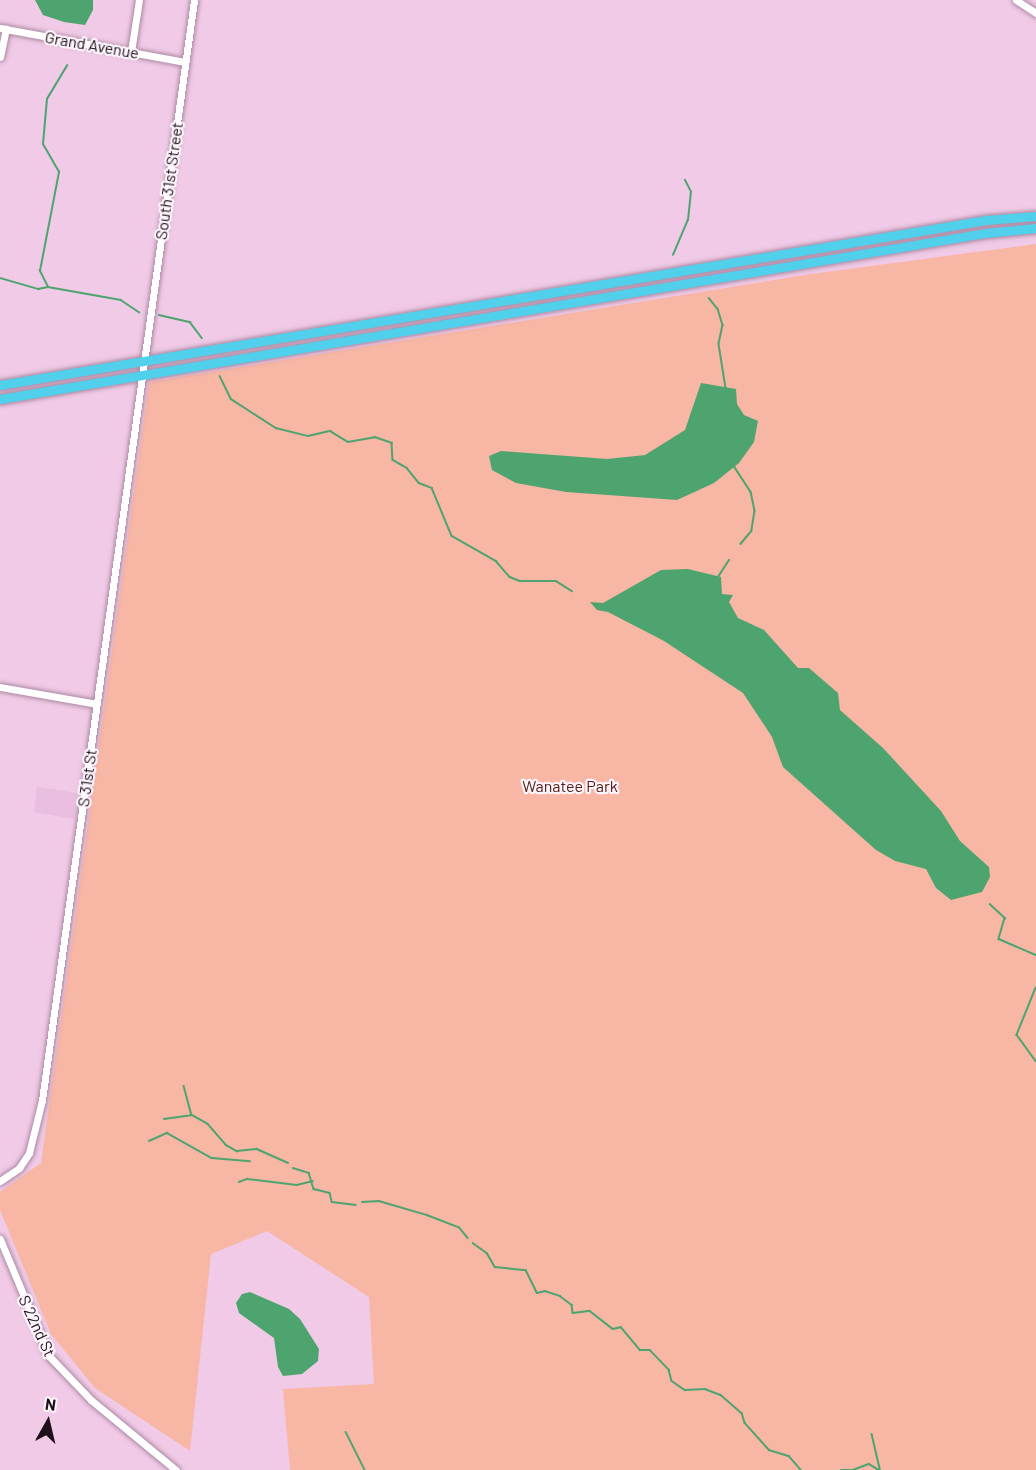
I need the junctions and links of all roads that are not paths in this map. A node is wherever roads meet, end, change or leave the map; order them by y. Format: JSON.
{"nodes":[{"id":1,"x":139,"y":0,"type":"edge"},
{"id":2,"x":194,"y":0,"type":"edge"},
{"id":3,"x":1016,"y":0,"type":"edge"},
{"id":4,"x":1036,"y":13,"type":"edge"},
{"id":5,"x":3,"y":28,"type":"edge"},
{"id":6,"x":131,"y":51,"type":"junction"},
{"id":7,"x":0,"y":57,"type":"edge"},
{"id":8,"x":185,"y":62,"type":"junction"},
{"id":9,"x":1036,"y":216,"type":"edge"},
{"id":10,"x":1036,"y":228,"type":"edge"},
{"id":11,"x":145,"y":361,"type":"junction"},
{"id":12,"x":143,"y":375,"type":"junction"},
{"id":13,"x":0,"y":385,"type":"edge"},
{"id":14,"x":0,"y":399,"type":"edge"},
{"id":15,"x":0,"y":687,"type":"edge"},
{"id":16,"x":97,"y":704,"type":"junction"},
{"id":17,"x":0,"y":1181,"type":"edge"},
{"id":18,"x":0,"y":1239,"type":"edge"},
{"id":19,"x":176,"y":1470,"type":"edge"}],
"edges":[{"from":1,"to":6,"type":"street"},
{"from":2,"to":8,"type":"street","name":"South 31st Street"},
{"from":3,"to":4,"type":"street"},
{"from":5,"to":6,"type":"street","name":"Grand Avenue"},
{"from":5,"to":7,"type":"street"},
{"from":6,"to":8,"type":"street","name":"Grand Avenue"},
{"from":8,"to":11,"type":"street","name":"South 31st Street"},
{"from":9,"to":11,"type":"highway"},
{"from":10,"to":12,"type":"highway"},
{"from":11,"to":12,"type":"street","name":"S 31st St"},
{"from":11,"to":13,"type":"highway"},
{"from":12,"to":14,"type":"highway"},
{"from":12,"to":16,"type":"street","name":"S 31st St"},
{"from":15,"to":16,"type":"street"},
{"from":16,"to":17,"type":"street","name":"S 31st St"},
{"from":18,"to":19,"type":"street","name":"S 22nd St"}]}
